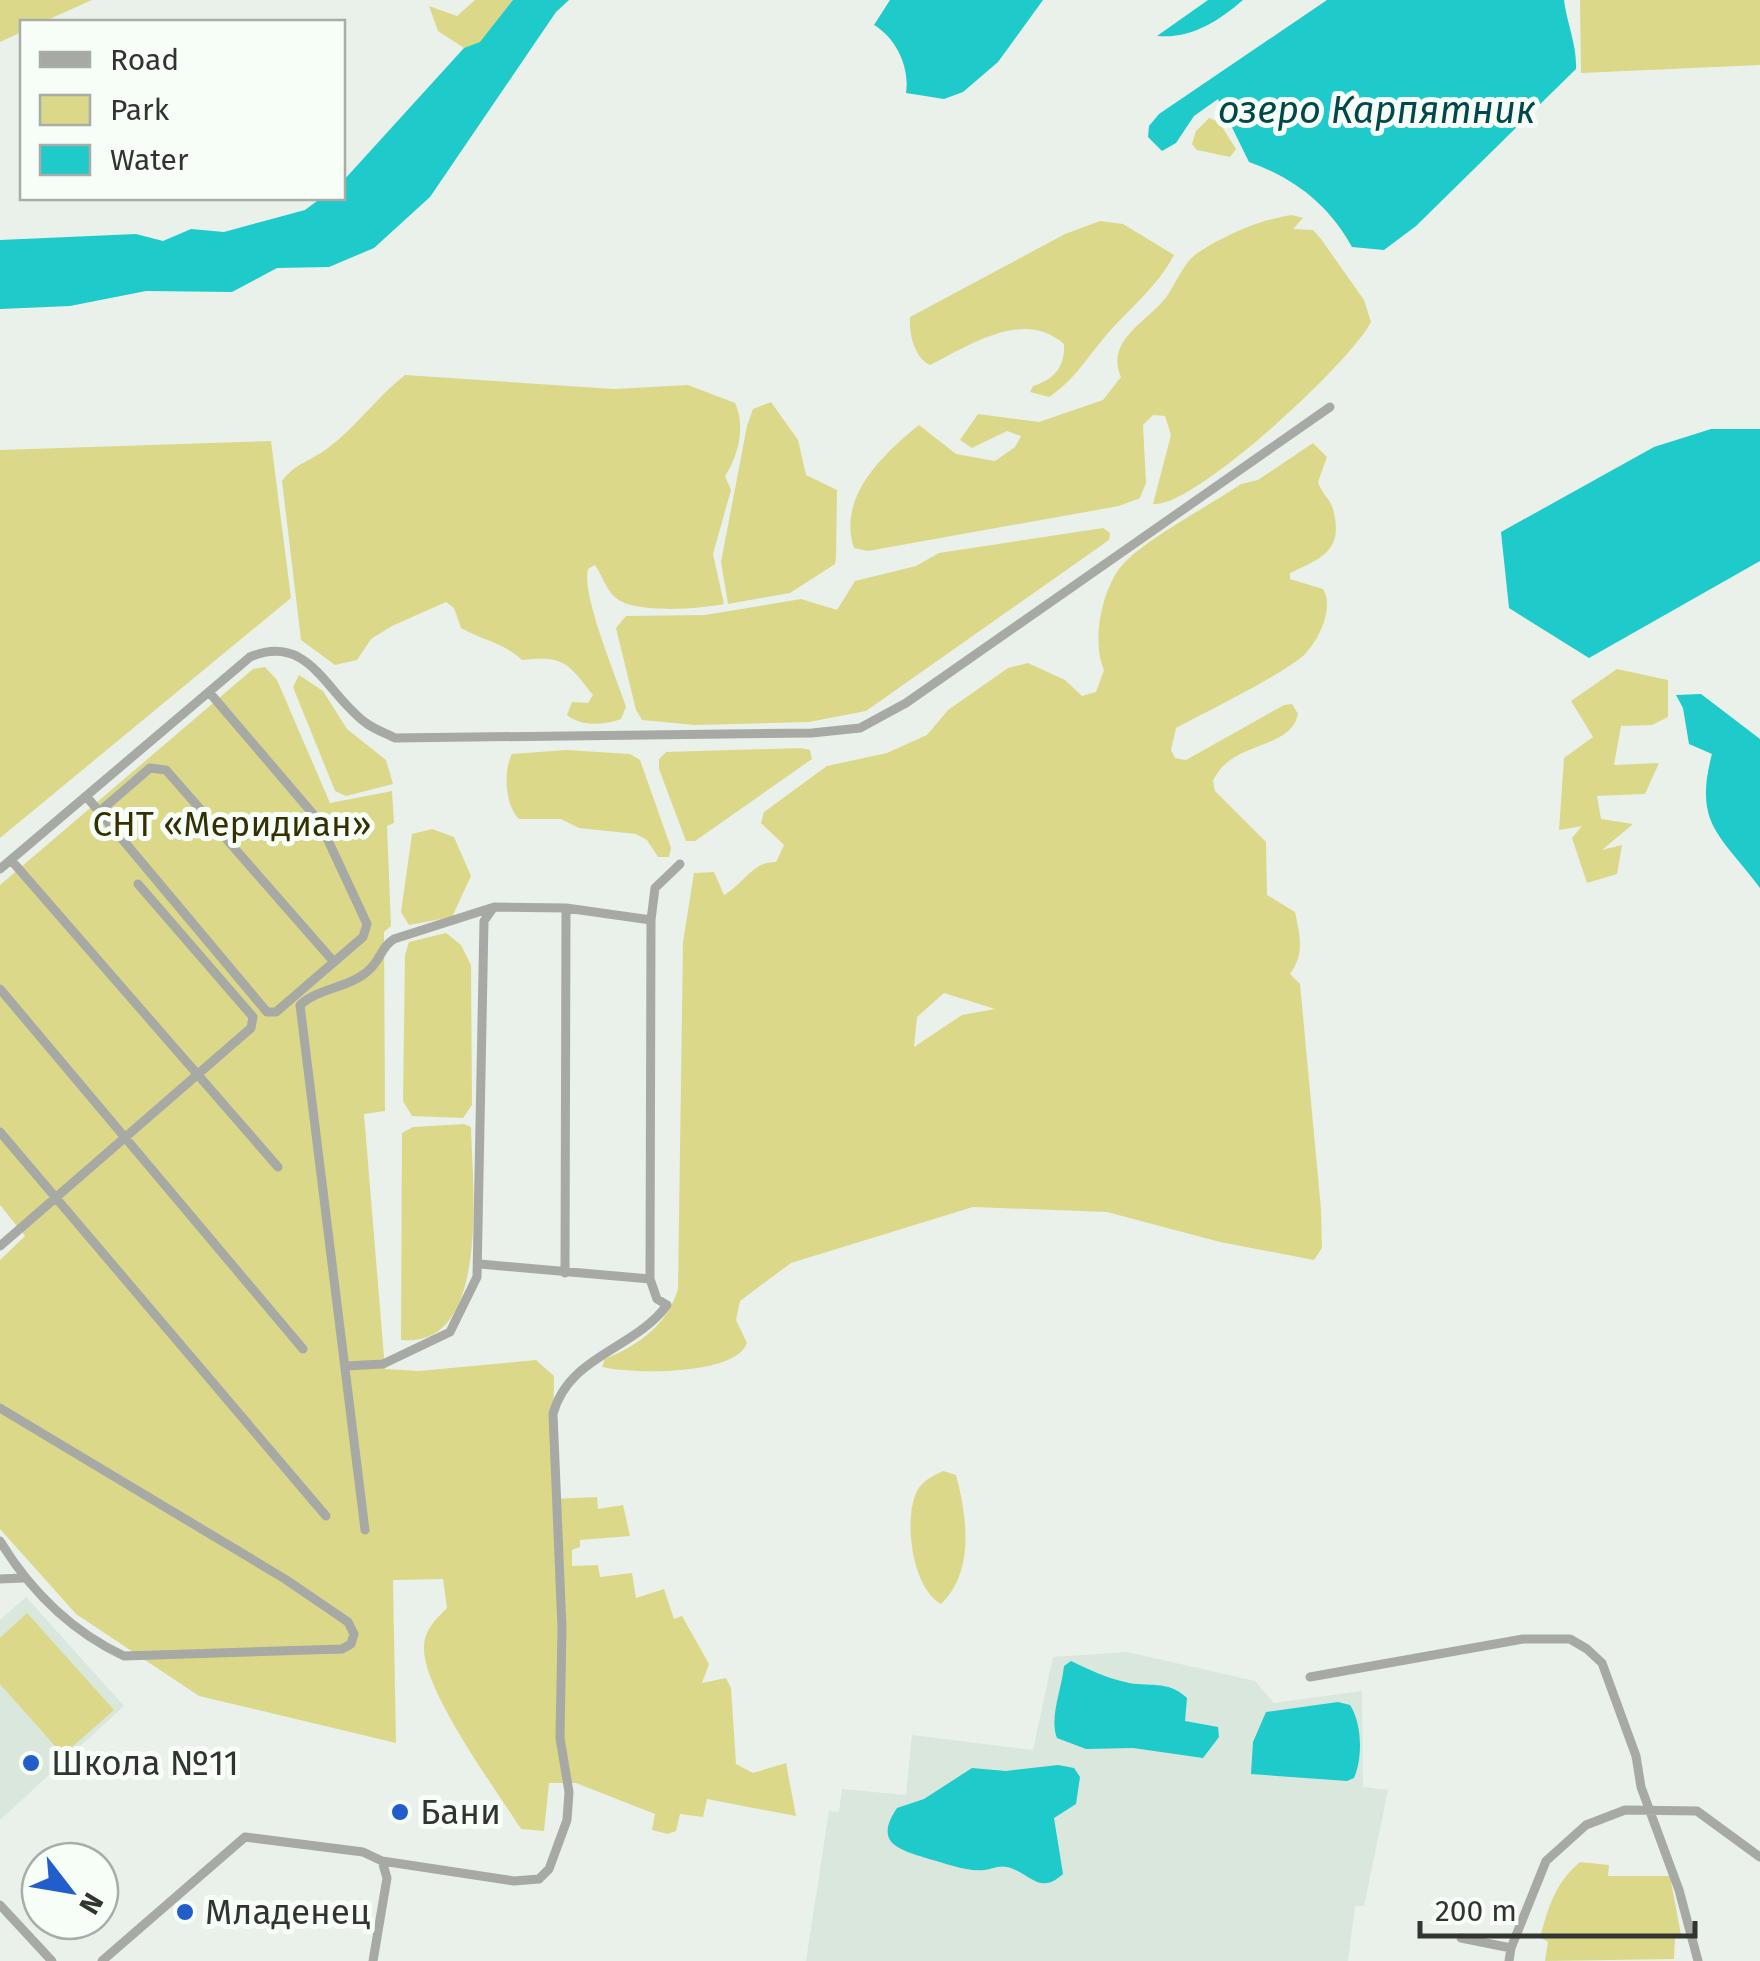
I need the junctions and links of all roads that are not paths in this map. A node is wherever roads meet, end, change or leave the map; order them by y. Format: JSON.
{"nodes":[{"id":1,"x":1330,"y":408,"type":"dead end"},
{"id":2,"x":208,"y":692,"type":"junction"},
{"id":3,"x":86,"y":796,"type":"junction"},
{"id":4,"x":98,"y":812,"type":"junction"},
{"id":5,"x":11,"y":860,"type":"junction"},
{"id":6,"x":680,"y":864,"type":"dead end"},
{"id":7,"x":0,"y":869,"type":"edge"},
{"id":8,"x":138,"y":884,"type":"dead end"},
{"id":9,"x":494,"y":908,"type":"junction"},
{"id":10,"x":566,"y":908,"type":"junction"},
{"id":11,"x":652,"y":920,"type":"junction"},
{"id":12,"x":334,"y":962,"type":"junction"},
{"id":13,"x":0,"y":989,"type":"edge"},
{"id":14,"x":197,"y":1075,"type":"junction"},
{"id":15,"x":0,"y":1132,"type":"edge"},
{"id":16,"x":125,"y":1136,"type":"junction"},
{"id":17,"x":278,"y":1168,"type":"dead end"},
{"id":18,"x":55,"y":1198,"type":"junction"},
{"id":19,"x":0,"y":1246,"type":"edge"},
{"id":20,"x":480,"y":1264,"type":"junction"},
{"id":21,"x":565,"y":1273,"type":"junction"},
{"id":22,"x":650,"y":1279,"type":"junction"},
{"id":23,"x":303,"y":1349,"type":"dead end"},
{"id":24,"x":345,"y":1366,"type":"junction"},
{"id":25,"x":0,"y":1408,"type":"edge"},
{"id":26,"x":326,"y":1516,"type":"dead end"},
{"id":27,"x":364,"y":1530,"type":"dead end"},
{"id":28,"x":0,"y":1541,"type":"edge"},
{"id":29,"x":23,"y":1578,"type":"junction"},
{"id":30,"x":0,"y":1579,"type":"edge"},
{"id":31,"x":1310,"y":1677,"type":"dead end"},
{"id":32,"x":1648,"y":1808,"type":"junction"},
{"id":33,"x":1760,"y":1857,"type":"edge"},
{"id":34,"x":382,"y":1861,"type":"junction"},
{"id":35,"x":0,"y":1904,"type":"edge"},
{"id":36,"x":1461,"y":1938,"type":"dead end"},
{"id":37,"x":1511,"y":1948,"type":"junction"},
{"id":38,"x":52,"y":1961,"type":"edge"},
{"id":39,"x":102,"y":1961,"type":"edge"},
{"id":40,"x":373,"y":1961,"type":"edge"},
{"id":41,"x":1509,"y":1961,"type":"edge"},
{"id":42,"x":1698,"y":1961,"type":"edge"}],
"edges":[{"from":1,"to":2,"type":"street"},
{"from":2,"to":3,"type":"street"},
{"from":2,"to":12,"type":"street"},
{"from":3,"to":4,"type":"street"},
{"from":3,"to":5,"type":"street"},
{"from":4,"to":12,"type":"street"},
{"from":4,"to":12,"type":"street"},
{"from":5,"to":7,"type":"street"},
{"from":5,"to":14,"type":"street"},
{"from":6,"to":11,"type":"street"},
{"from":8,"to":14,"type":"street"},
{"from":9,"to":10,"type":"street"},
{"from":9,"to":20,"type":"street"},
{"from":9,"to":24,"type":"street"},
{"from":10,"to":11,"type":"street"},
{"from":10,"to":21,"type":"street"},
{"from":11,"to":22,"type":"street"},
{"from":13,"to":16,"type":"street"},
{"from":14,"to":16,"type":"street"},
{"from":14,"to":17,"type":"street"},
{"from":15,"to":18,"type":"street"},
{"from":16,"to":18,"type":"street"},
{"from":16,"to":23,"type":"street"},
{"from":18,"to":19,"type":"street"},
{"from":18,"to":26,"type":"street"},
{"from":20,"to":21,"type":"street"},
{"from":20,"to":24,"type":"street"},
{"from":21,"to":22,"type":"street"},
{"from":22,"to":34,"type":"street"},
{"from":24,"to":27,"type":"street"},
{"from":25,"to":29,"type":"street"},
{"from":28,"to":29,"type":"street"},
{"from":29,"to":30,"type":"street"},
{"from":31,"to":32,"type":"street"},
{"from":32,"to":33,"type":"street"},
{"from":32,"to":37,"type":"street"},
{"from":32,"to":42,"type":"street"},
{"from":34,"to":39,"type":"street"},
{"from":34,"to":40,"type":"street"},
{"from":35,"to":38,"type":"street"},
{"from":36,"to":37,"type":"street"},
{"from":37,"to":41,"type":"street"}]}
